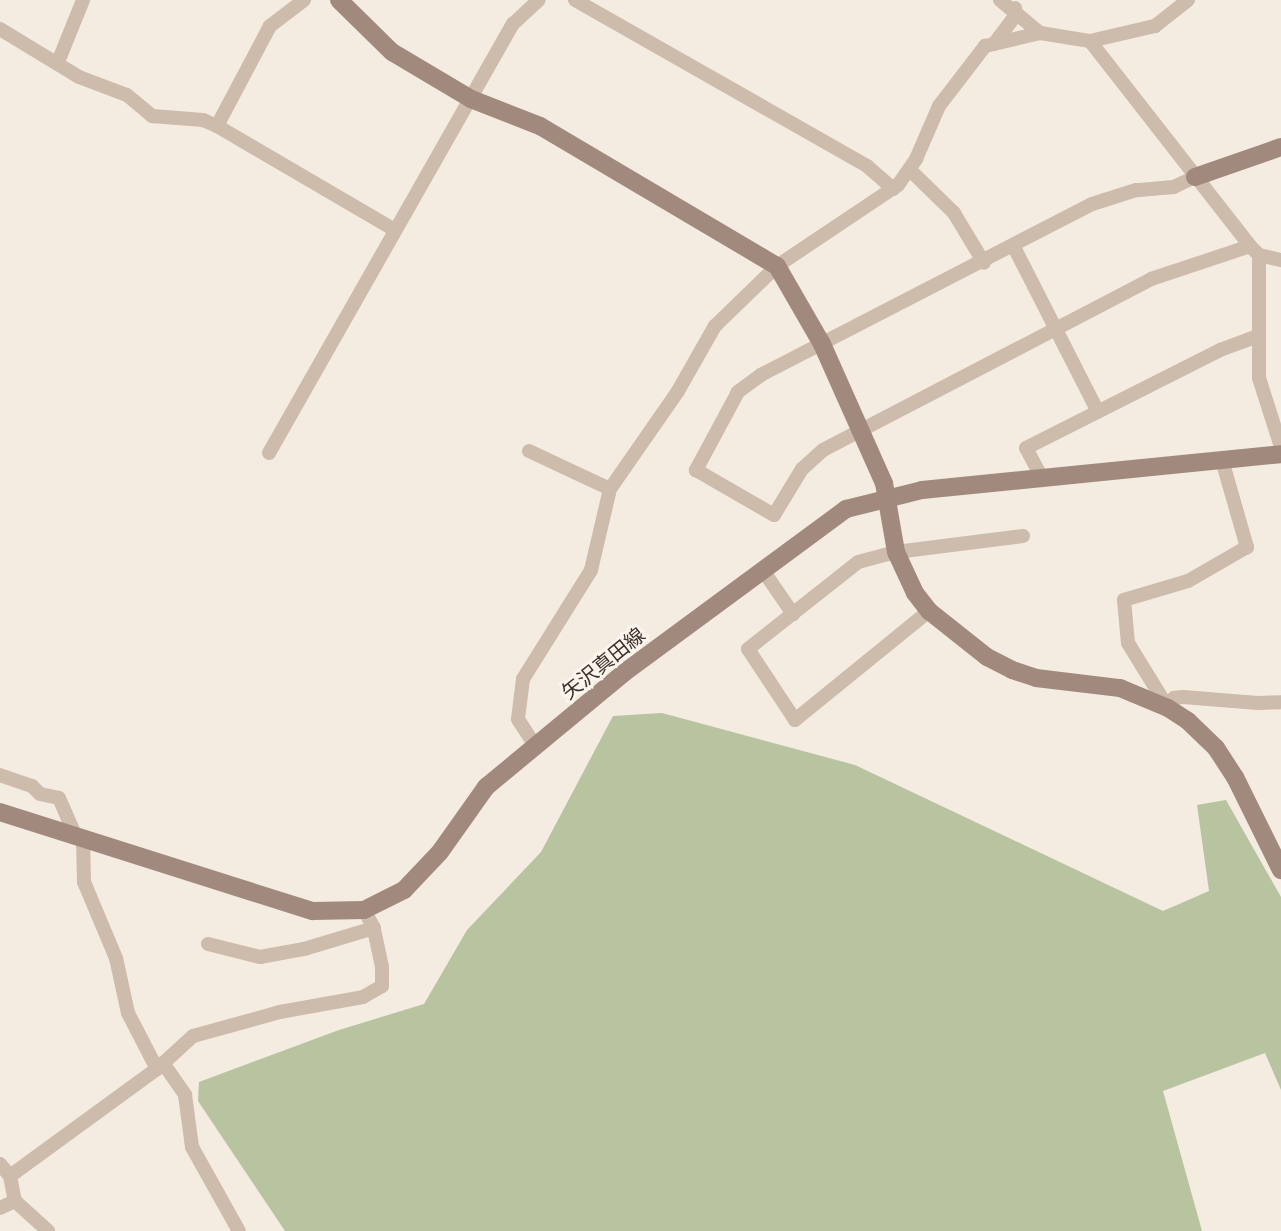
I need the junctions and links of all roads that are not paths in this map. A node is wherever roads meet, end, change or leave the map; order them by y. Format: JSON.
{"nodes":[{"id":1,"x":82,"y":0,"type":"edge"},
{"id":2,"x":304,"y":0,"type":"edge"},
{"id":3,"x":339,"y":0,"type":"edge"},
{"id":4,"x":539,"y":0,"type":"edge"},
{"id":5,"x":575,"y":0,"type":"edge"},
{"id":6,"x":1000,"y":0,"type":"edge"},
{"id":7,"x":1188,"y":0,"type":"edge"},
{"id":8,"x":1015,"y":7,"type":"edge"},
{"id":9,"x":0,"y":29,"type":"edge"},
{"id":10,"x":1040,"y":33,"type":"junction"},
{"id":11,"x":1090,"y":41,"type":"junction"},
{"id":12,"x":994,"y":44,"type":"junction"},
{"id":13,"x":58,"y":62,"type":"junction"},
{"id":14,"x":471,"y":99,"type":"junction"},
{"id":15,"x":217,"y":126,"type":"junction"},
{"id":16,"x":1281,"y":147,"type":"edge"},
{"id":17,"x":910,"y":170,"type":"junction"},
{"id":18,"x":1195,"y":177,"type":"junction"},
{"id":19,"x":893,"y":189,"type":"junction"},
{"id":20,"x":395,"y":230,"type":"junction"},
{"id":21,"x":1014,"y":247,"type":"junction"},
{"id":22,"x":1255,"y":250,"type":"junction"},
{"id":23,"x":1281,"y":260,"type":"edge"},
{"id":24,"x":984,"y":263,"type":"junction"},
{"id":25,"x":777,"y":266,"type":"junction"},
{"id":26,"x":1054,"y":329,"type":"junction"},
{"id":27,"x":1258,"y":336,"type":"junction"},
{"id":28,"x":822,"y":344,"type":"junction"},
{"id":29,"x":1098,"y":412,"type":"junction"},
{"id":30,"x":861,"y":430,"type":"junction"},
{"id":31,"x":1281,"y":447,"type":"edge"},
{"id":32,"x":529,"y":451,"type":"dead end"},
{"id":33,"x":269,"y":453,"type":"dead end"},
{"id":34,"x":1281,"y":454,"type":"edge"},
{"id":35,"x":1222,"y":460,"type":"junction"},
{"id":36,"x":1042,"y":478,"type":"junction"},
{"id":37,"x":610,"y":489,"type":"junction"},
{"id":38,"x":889,"y":496,"type":"junction"},
{"id":39,"x":1023,"y":536,"type":"dead end"},
{"id":40,"x":896,"y":552,"type":"junction"},
{"id":41,"x":762,"y":569,"type":"junction"},
{"id":42,"x":929,"y":611,"type":"junction"},
{"id":43,"x":793,"y":614,"type":"junction"},
{"id":44,"x":1281,"y":702,"type":"edge"},
{"id":45,"x":1168,"y":708,"type":"junction"},
{"id":46,"x":536,"y":747,"type":"junction"},
{"id":47,"x":0,"y":775,"type":"edge"},
{"id":48,"x":0,"y":812,"type":"edge"},
{"id":49,"x":79,"y":838,"type":"junction"},
{"id":50,"x":1281,"y":870,"type":"edge"},
{"id":51,"x":364,"y":910,"type":"junction"},
{"id":52,"x":374,"y":928,"type":"junction"},
{"id":53,"x":208,"y":944,"type":"dead end"},
{"id":54,"x":160,"y":1066,"type":"junction"},
{"id":55,"x":0,"y":1164,"type":"edge"},
{"id":56,"x":10,"y":1176,"type":"junction"},
{"id":57,"x":15,"y":1201,"type":"junction"},
{"id":58,"x":0,"y":1208,"type":"edge"},
{"id":59,"x":48,"y":1231,"type":"edge"},
{"id":60,"x":239,"y":1231,"type":"edge"}],
"edges":[{"from":1,"to":13,"type":"street"},
{"from":2,"to":15,"type":"street"},
{"from":3,"to":14,"type":"street"},
{"from":4,"to":14,"type":"street"},
{"from":5,"to":19,"type":"street"},
{"from":6,"to":8,"type":"street"},
{"from":7,"to":11,"type":"street"},
{"from":8,"to":10,"type":"street"},
{"from":8,"to":12,"type":"street"},
{"from":9,"to":13,"type":"street"},
{"from":10,"to":11,"type":"street"},
{"from":10,"to":12,"type":"street"},
{"from":11,"to":18,"type":"street"},
{"from":12,"to":17,"type":"street"},
{"from":13,"to":15,"type":"street"},
{"from":14,"to":20,"type":"street"},
{"from":14,"to":25,"type":"street"},
{"from":15,"to":20,"type":"street"},
{"from":16,"to":18,"type":"street"},
{"from":17,"to":19,"type":"street"},
{"from":17,"to":24,"type":"street"},
{"from":18,"to":21,"type":"street"},
{"from":18,"to":22,"type":"street"},
{"from":19,"to":25,"type":"street"},
{"from":20,"to":33,"type":"street"},
{"from":21,"to":24,"type":"street"},
{"from":21,"to":26,"type":"street"},
{"from":22,"to":23,"type":"street"},
{"from":22,"to":26,"type":"street"},
{"from":22,"to":27,"type":"street"},
{"from":24,"to":28,"type":"street"},
{"from":25,"to":28,"type":"street"},
{"from":25,"to":37,"type":"street"},
{"from":26,"to":29,"type":"street"},
{"from":26,"to":30,"type":"street"},
{"from":27,"to":29,"type":"street"},
{"from":27,"to":31,"type":"street"},
{"from":28,"to":30,"type":"street"},
{"from":28,"to":30,"type":"street"},
{"from":29,"to":36,"type":"street"},
{"from":30,"to":38,"type":"street"},
{"from":32,"to":37,"type":"street"},
{"from":34,"to":35,"type":"street","name":"矢沢真田線"},
{"from":35,"to":36,"type":"street","name":"矢沢真田線"},
{"from":35,"to":45,"type":"street"},
{"from":36,"to":38,"type":"street","name":"矢沢真田線"},
{"from":37,"to":46,"type":"street"},
{"from":38,"to":40,"type":"street"},
{"from":38,"to":41,"type":"street","name":"矢沢真田線"},
{"from":39,"to":40,"type":"street"},
{"from":40,"to":42,"type":"street"},
{"from":40,"to":43,"type":"street"},
{"from":41,"to":43,"type":"street"},
{"from":41,"to":46,"type":"street","name":"矢沢真田線"},
{"from":42,"to":43,"type":"street"},
{"from":42,"to":45,"type":"street"},
{"from":44,"to":45,"type":"street"},
{"from":45,"to":50,"type":"street"},
{"from":46,"to":51,"type":"street","name":"矢沢真田線"},
{"from":47,"to":49,"type":"street"},
{"from":48,"to":49,"type":"street","name":"矢沢真田線"},
{"from":49,"to":51,"type":"street","name":"矢沢真田線"},
{"from":49,"to":54,"type":"street"},
{"from":51,"to":52,"type":"street"},
{"from":52,"to":53,"type":"street"},
{"from":52,"to":54,"type":"street"},
{"from":54,"to":56,"type":"street"},
{"from":54,"to":60,"type":"street"},
{"from":55,"to":56,"type":"street"},
{"from":56,"to":57,"type":"street"},
{"from":57,"to":58,"type":"street"},
{"from":57,"to":59,"type":"street"}]}
